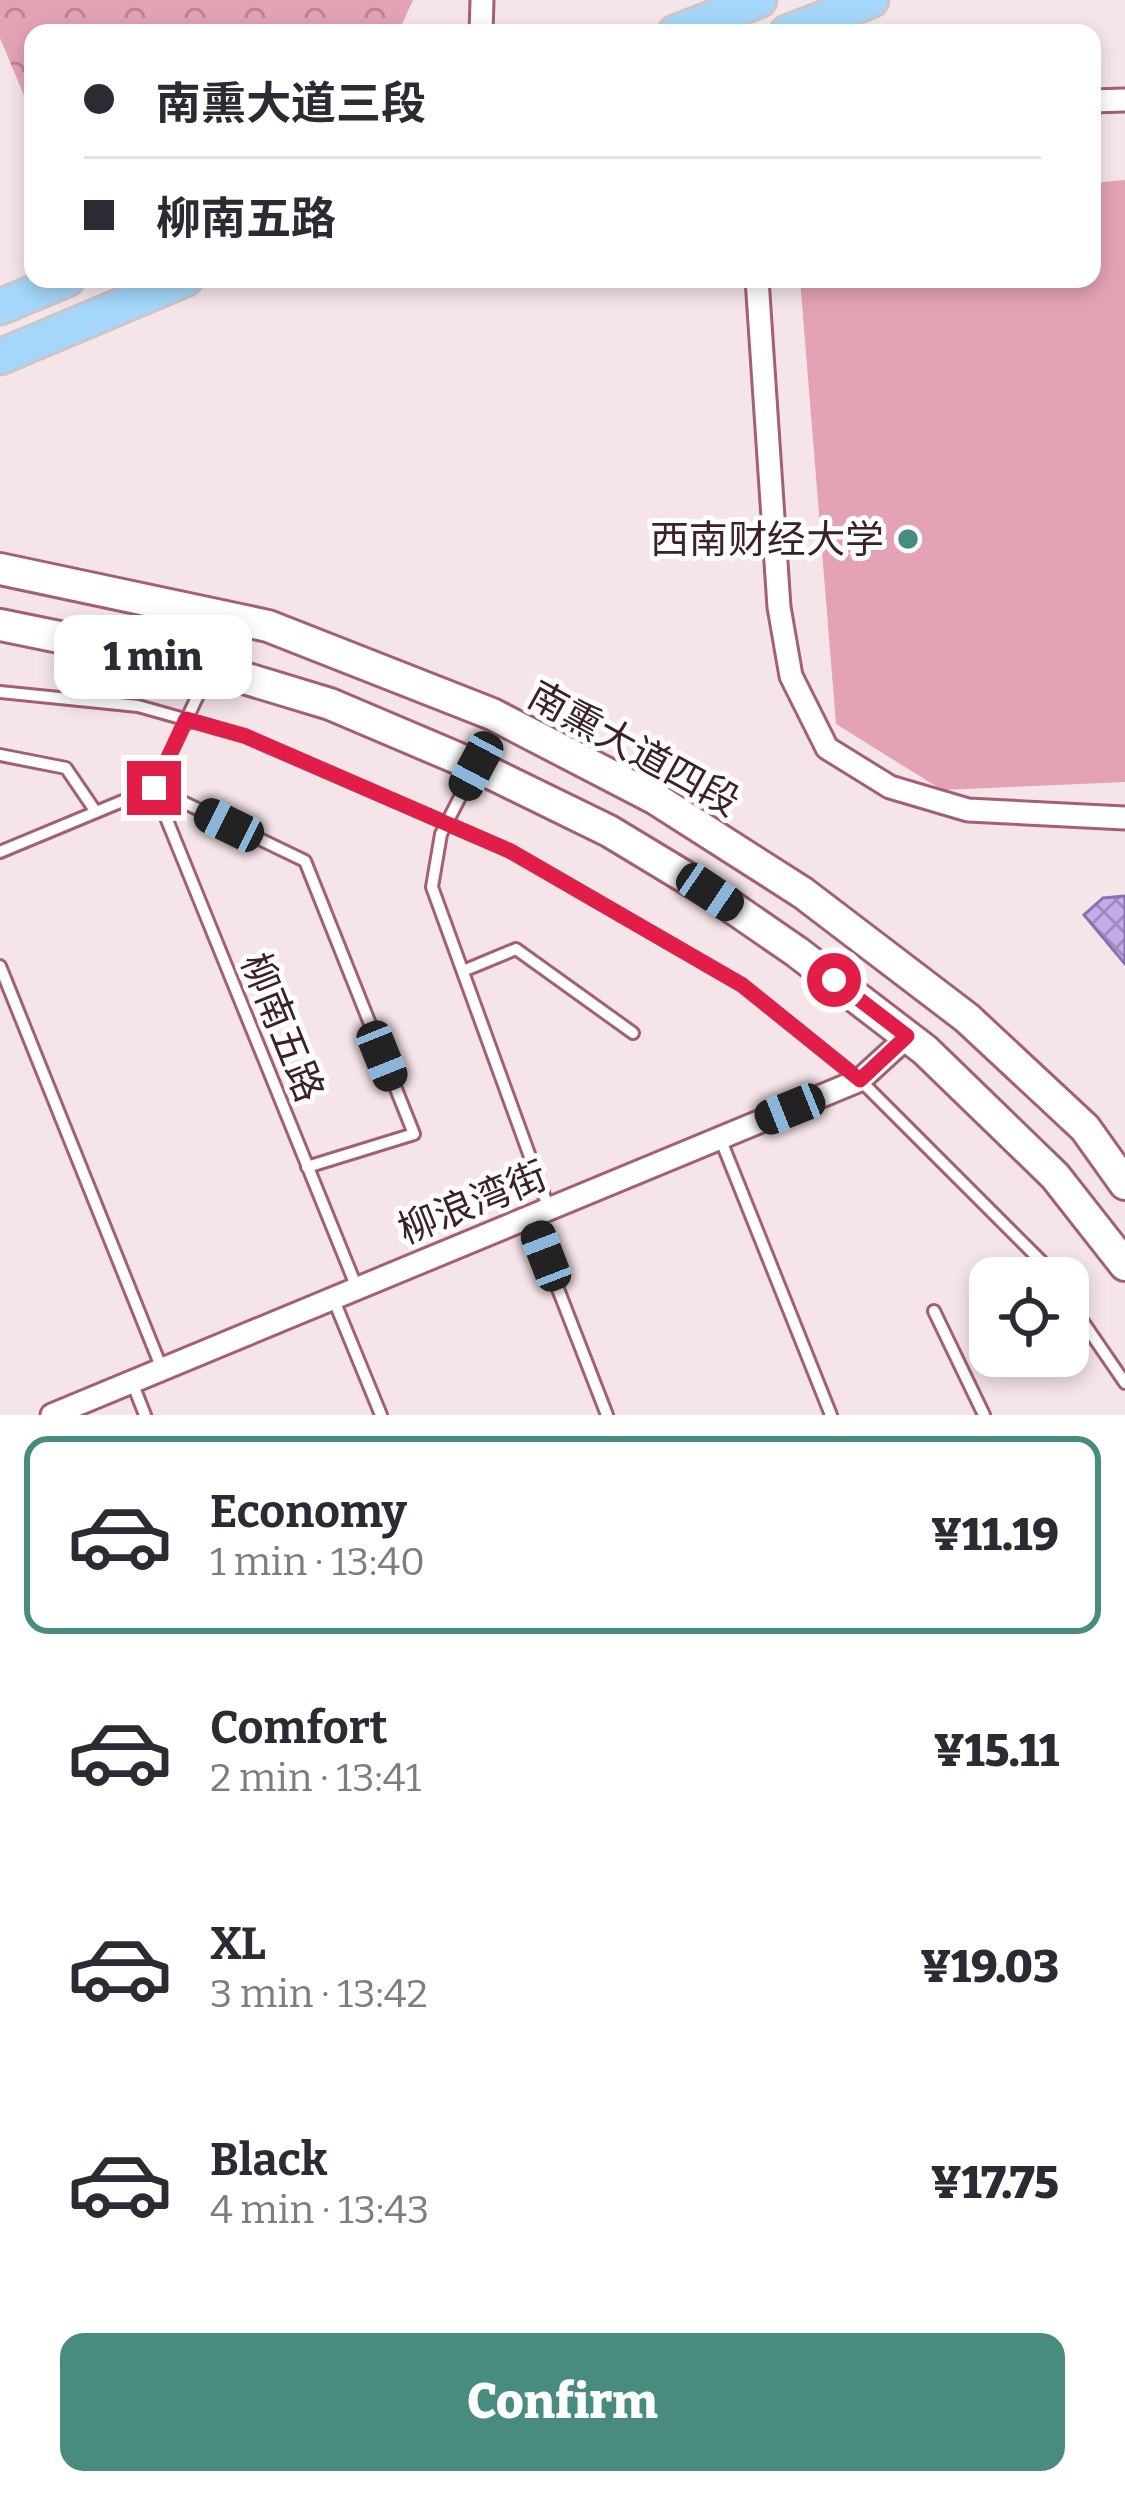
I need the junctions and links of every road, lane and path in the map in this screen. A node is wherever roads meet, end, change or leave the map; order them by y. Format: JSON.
{"nodes":[{"id":1,"x":759,"y":0,"type":"edge"},
{"id":2,"x":871,"y":0,"type":"edge"},
{"id":3,"x":698,"y":24,"type":"edge"},
{"id":4,"x":810,"y":24,"type":"edge"},
{"id":5,"x":46,"y":288,"type":"edge"},
{"id":6,"x":163,"y":288,"type":"edge"},
{"id":7,"x":759,"y":288,"type":"edge"},
{"id":8,"x":0,"y":307,"type":"edge"},
{"id":9,"x":0,"y":357,"type":"edge"},
{"id":10,"x":0,"y":569,"type":"edge"},
{"id":11,"x":0,"y":626,"type":"edge"},
{"id":12,"x":211,"y":668,"type":"junction"},
{"id":13,"x":0,"y":692,"type":"edge"},
{"id":14,"x":186,"y":719,"type":"junction"},
{"id":15,"x":2,"y":756,"type":"edge"},
{"id":16,"x":476,"y":766,"type":"junction"},
{"id":17,"x":154,"y":788,"type":"junction"},
{"id":18,"x":96,"y":812,"type":"junction"},
{"id":19,"x":1125,"y":818,"type":"edge"},
{"id":20,"x":446,"y":824,"type":"junction"},
{"id":21,"x":0,"y":852,"type":"edge"},
{"id":22,"x":0,"y":966,"type":"edge"},
{"id":23,"x":463,"y":971,"type":"junction"},
{"id":24,"x":633,"y":1033,"type":"dead end"},
{"id":25,"x":907,"y":1036,"type":"junction"},
{"id":26,"x":860,"y":1080,"type":"junction"},
{"id":27,"x":720,"y":1138,"type":"junction"},
{"id":28,"x":308,"y":1167,"type":"junction"},
{"id":29,"x":1125,"y":1184,"type":"edge"},
{"id":30,"x":540,"y":1213,"type":"junction"},
{"id":31,"x":1037,"y":1257,"type":"edge"},
{"id":32,"x":1125,"y":1265,"type":"edge"},
{"id":33,"x":357,"y":1288,"type":"junction"},
{"id":34,"x":333,"y":1298,"type":"junction"},
{"id":35,"x":934,"y":1311,"type":"dead end"},
{"id":36,"x":1089,"y":1331,"type":"edge"},
{"id":37,"x":162,"y":1370,"type":"junction"},
{"id":38,"x":132,"y":1382,"type":"junction"},
{"id":39,"x":1125,"y":1383,"type":"edge"},
{"id":40,"x":52,"y":1415,"type":"edge"},
{"id":41,"x":145,"y":1415,"type":"edge"},
{"id":42,"x":381,"y":1415,"type":"edge"},
{"id":43,"x":607,"y":1415,"type":"edge"},
{"id":44,"x":831,"y":1415,"type":"edge"},
{"id":45,"x":984,"y":1415,"type":"edge"}],
"edges":[{"from":1,"to":3,"type":"main road"},
{"from":2,"to":4,"type":"main road"},
{"from":5,"to":8,"type":"main road"},
{"from":6,"to":9,"type":"main road"},
{"from":7,"to":19,"type":"street"},
{"from":10,"to":29,"type":"main road","name":"南熏大道四段"},
{"from":11,"to":12,"type":"main road"},
{"from":12,"to":14,"type":"lane"},
{"from":12,"to":16,"type":"main road"},
{"from":13,"to":14,"type":"lane"},
{"from":14,"to":17,"type":"lane"},
{"from":14,"to":20,"type":"lane"},
{"from":15,"to":18,"type":"lane"},
{"from":16,"to":20,"type":"lane"},
{"from":16,"to":25,"type":"main road"},
{"from":17,"to":18,"type":"lane"},
{"from":17,"to":28,"type":"lane","name":"柳南五路"},
{"from":17,"to":28,"type":"lane"},
{"from":18,"to":21,"type":"lane"},
{"from":20,"to":23,"type":"lane"},
{"from":20,"to":26,"type":"lane"},
{"from":22,"to":37,"type":"lane"},
{"from":23,"to":24,"type":"lane"},
{"from":23,"to":30,"type":"lane"},
{"from":25,"to":26,"type":"street","name":"柳浪湾街"},
{"from":25,"to":32,"type":"main road"},
{"from":26,"to":27,"type":"street","name":"柳浪湾街"},
{"from":26,"to":31,"type":"lane"},
{"from":27,"to":30,"type":"street","name":"柳浪湾街"},
{"from":27,"to":44,"type":"lane"},
{"from":28,"to":33,"type":"lane","name":"柳南五路"},
{"from":30,"to":33,"type":"street","name":"柳浪湾街"},
{"from":30,"to":43,"type":"lane"},
{"from":33,"to":34,"type":"street","name":"柳浪湾街"},
{"from":34,"to":37,"type":"street","name":"柳浪湾街"},
{"from":34,"to":42,"type":"lane"},
{"from":35,"to":45,"type":"lane"},
{"from":36,"to":39,"type":"lane"},
{"from":37,"to":38,"type":"street","name":"柳浪湾街"},
{"from":38,"to":40,"type":"street","name":"柳浪湾街"},
{"from":38,"to":41,"type":"lane"}]}
